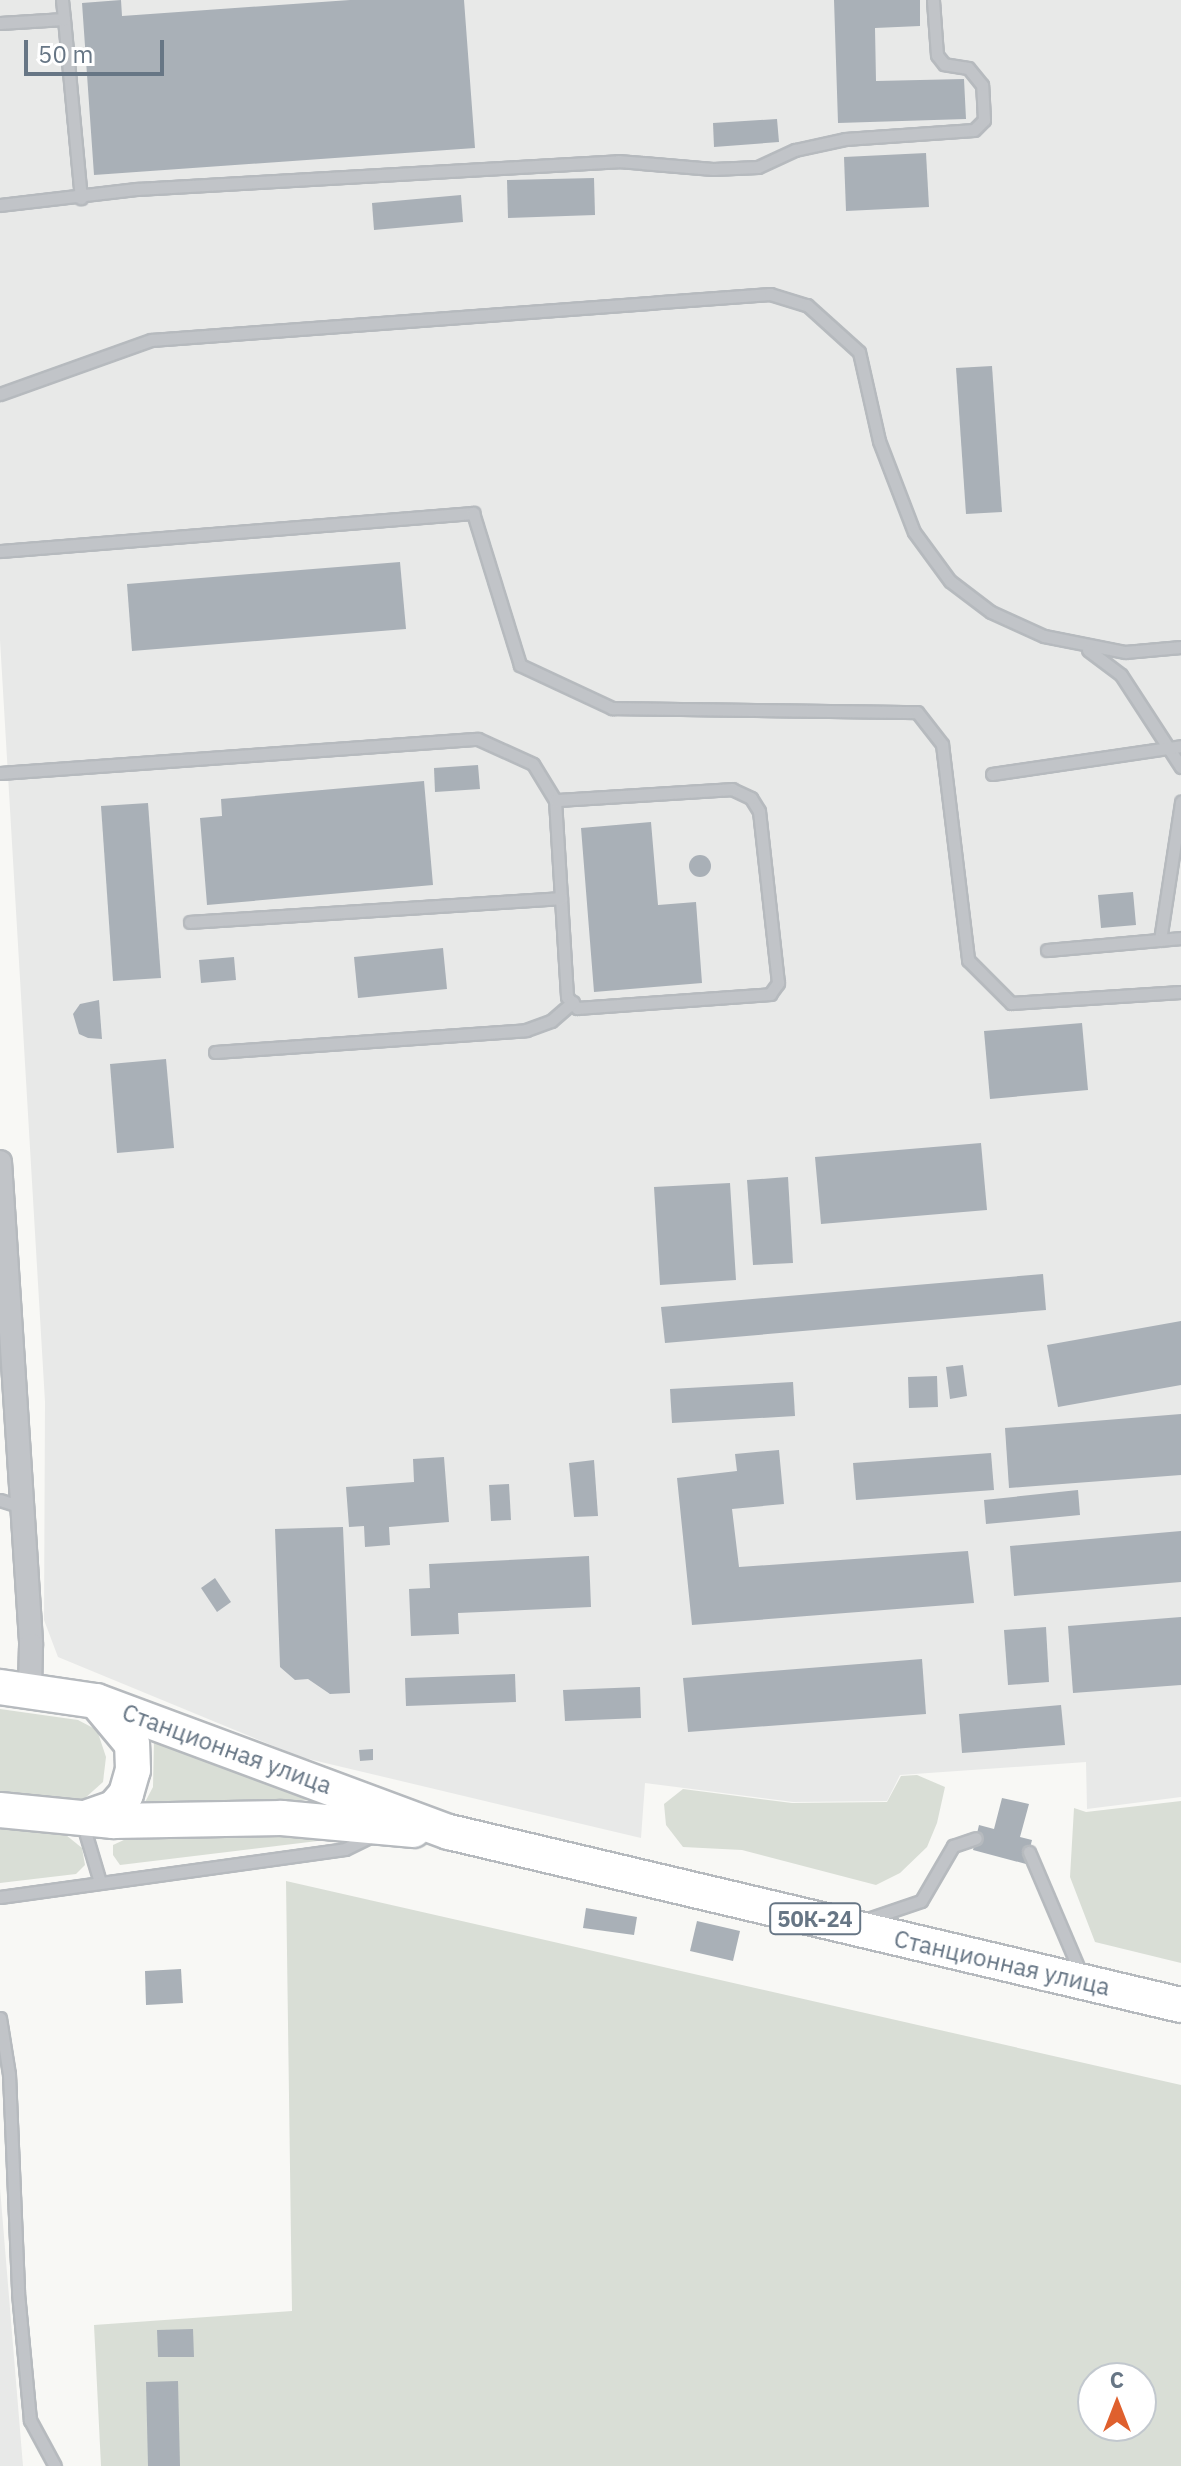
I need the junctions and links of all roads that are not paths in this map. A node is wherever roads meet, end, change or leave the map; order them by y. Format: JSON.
{"nodes":[{"id":1,"x":62,"y":0,"type":"edge"},
{"id":2,"x":933,"y":0,"type":"edge"},
{"id":3,"x":64,"y":19,"type":"junction"},
{"id":4,"x":0,"y":23,"type":"edge"},
{"id":5,"x":81,"y":198,"type":"junction"},
{"id":6,"x":0,"y":205,"type":"edge"},
{"id":7,"x":0,"y":394,"type":"edge"},
{"id":8,"x":0,"y":551,"type":"edge"},
{"id":9,"x":1181,"y":647,"type":"edge"},
{"id":10,"x":1084,"y":648,"type":"junction"},
{"id":11,"x":1181,"y":746,"type":"edge"},
{"id":12,"x":1167,"y":748,"type":"junction"},
{"id":13,"x":1181,"y":767,"type":"edge"},
{"id":14,"x":0,"y":773,"type":"edge"},
{"id":15,"x":992,"y":774,"type":"dead end"},
{"id":16,"x":555,"y":800,"type":"junction"},
{"id":17,"x":1181,"y":802,"type":"edge"},
{"id":18,"x":561,"y":898,"type":"junction"},
{"id":19,"x":190,"y":922,"type":"dead end"},
{"id":20,"x":1181,"y":938,"type":"edge"},
{"id":21,"x":1160,"y":940,"type":"junction"},
{"id":22,"x":1047,"y":950,"type":"dead end"},
{"id":23,"x":1181,"y":992,"type":"edge"},
{"id":24,"x":573,"y":1002,"type":"junction"},
{"id":25,"x":215,"y":1052,"type":"dead end"},
{"id":26,"x":0,"y":1162,"type":"edge"},
{"id":27,"x":0,"y":1500,"type":"edge"},
{"id":28,"x":23,"y":1507,"type":"junction"},
{"id":29,"x":15,"y":1688,"type":"edge"},
{"id":30,"x":96,"y":1701,"type":"junction"},
{"id":31,"x":0,"y":1810,"type":"edge"},
{"id":32,"x":81,"y":1819,"type":"junction"},
{"id":33,"x":387,"y":1829,"type":"junction"},
{"id":34,"x":449,"y":1832,"type":"junction"},
{"id":35,"x":976,"y":1838,"type":"dead end"},
{"id":36,"x":1029,"y":1852,"type":"dead end"},
{"id":37,"x":100,"y":1882,"type":"junction"},
{"id":38,"x":0,"y":1897,"type":"edge"},
{"id":39,"x":846,"y":1927,"type":"junction"},
{"id":40,"x":1084,"y":1982,"type":"junction"},
{"id":41,"x":1181,"y":2005,"type":"edge"},
{"id":42,"x":0,"y":2018,"type":"edge"},
{"id":43,"x":55,"y":2466,"type":"edge"}],
"edges":[{"from":1,"to":3,"type":"lane"},
{"from":2,"to":5,"type":"lane"},
{"from":3,"to":4,"type":"lane"},
{"from":3,"to":5,"type":"lane"},
{"from":5,"to":6,"type":"lane"},
{"from":7,"to":10,"type":"lane"},
{"from":8,"to":23,"type":"lane"},
{"from":9,"to":10,"type":"lane"},
{"from":10,"to":12,"type":"lane"},
{"from":11,"to":12,"type":"lane"},
{"from":12,"to":13,"type":"lane"},
{"from":12,"to":15,"type":"lane"},
{"from":14,"to":16,"type":"lane"},
{"from":16,"to":18,"type":"lane"},
{"from":16,"to":24,"type":"lane"},
{"from":17,"to":21,"type":"lane"},
{"from":18,"to":19,"type":"lane"},
{"from":18,"to":24,"type":"lane"},
{"from":20,"to":21,"type":"lane"},
{"from":21,"to":22,"type":"lane"},
{"from":24,"to":25,"type":"lane"},
{"from":26,"to":28,"type":"street"},
{"from":27,"to":28,"type":"lane"},
{"from":28,"to":29,"type":"street"},
{"from":29,"to":30,"type":"main road","name":"Станционная улица","number":"50К-24"},
{"from":30,"to":32,"type":"main road"},
{"from":30,"to":34,"type":"main road","name":"Станционная улица","number":"50К-24"},
{"from":31,"to":32,"type":"main road","name":"Станционная улица","number":"50К-24"},
{"from":32,"to":33,"type":"main road","name":"Станционная улица","number":"50К-24"},
{"from":32,"to":37,"type":"lane"},
{"from":33,"to":34,"type":"main road","name":"Станционная улица","number":"50К-24"},
{"from":33,"to":37,"type":"lane"},
{"from":34,"to":39,"type":"main road","name":"Станционная улица","number":"50К-24"},
{"from":35,"to":39,"type":"lane"},
{"from":36,"to":40,"type":"lane"},
{"from":37,"to":38,"type":"lane"},
{"from":39,"to":40,"type":"main road","name":"Станционная улица","number":"50К-24"},
{"from":40,"to":41,"type":"main road","name":"Станционная улица","number":"50К-24"},
{"from":42,"to":43,"type":"lane"}]}
